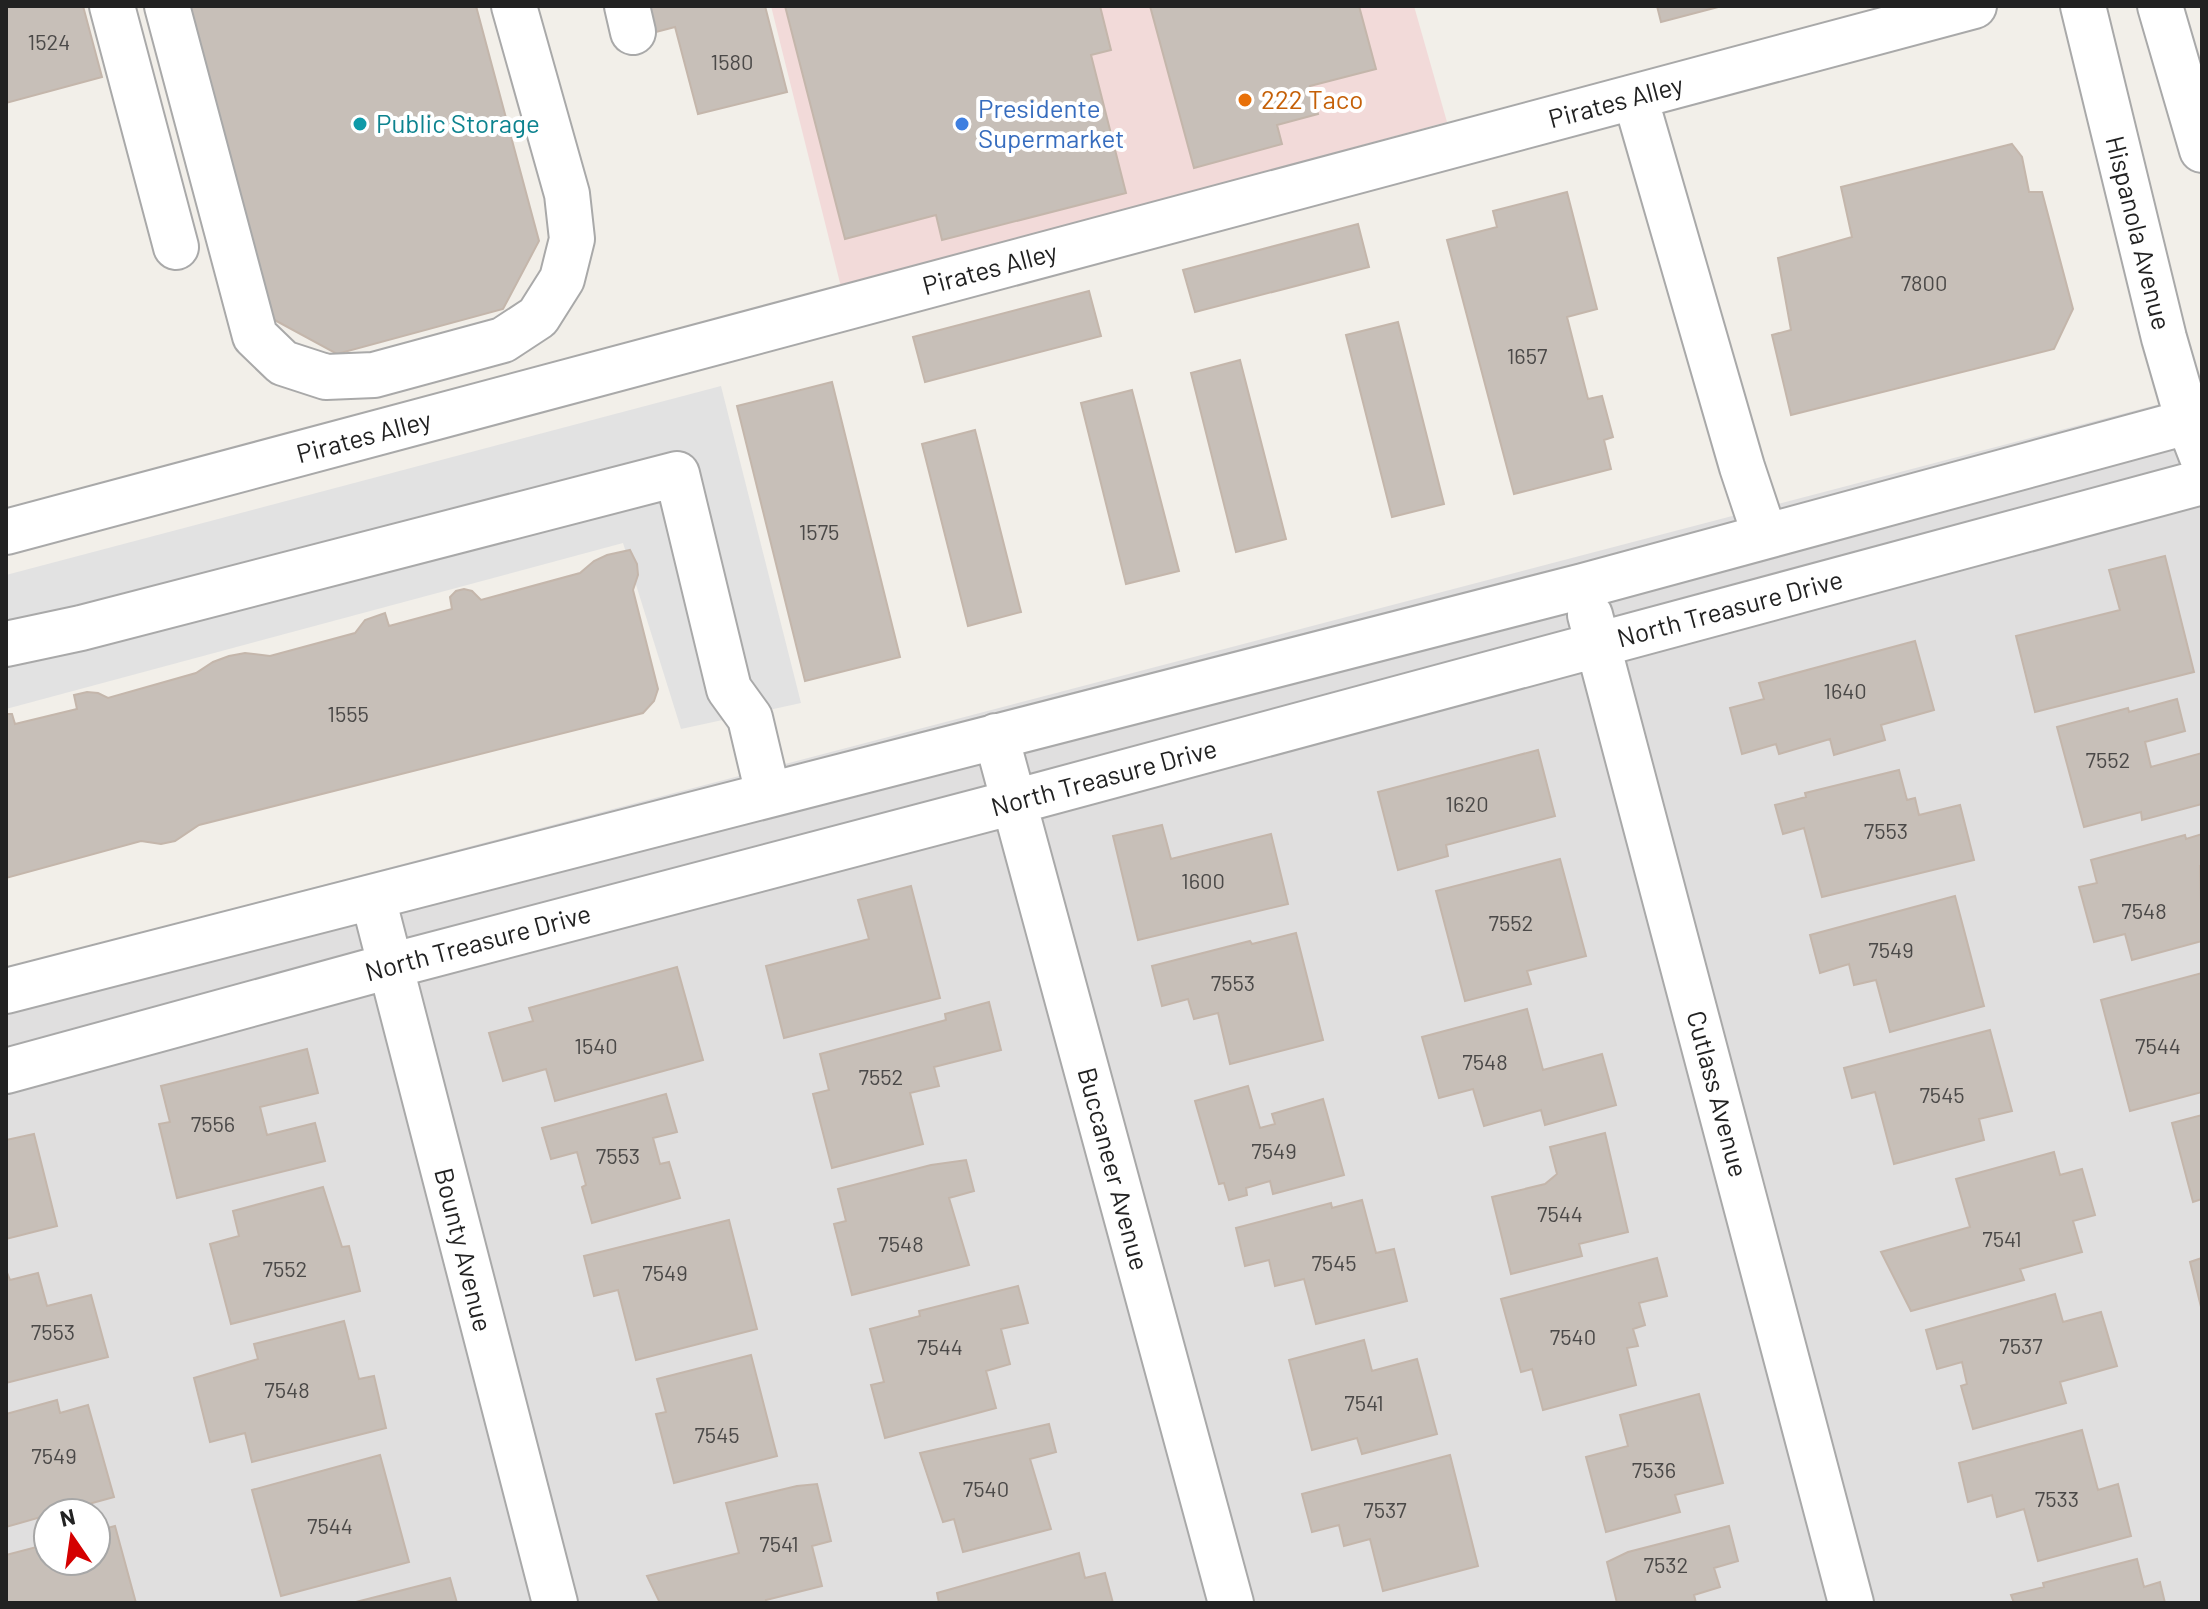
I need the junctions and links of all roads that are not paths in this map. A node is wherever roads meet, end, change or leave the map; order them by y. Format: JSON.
{"nodes":[{"id":1,"x":112,"y":6,"type":"edge"},
{"id":2,"x":167,"y":6,"type":"edge"},
{"id":3,"x":514,"y":6,"type":"edge"},
{"id":4,"x":1974,"y":6,"type":"edge"},
{"id":5,"x":2160,"y":6,"type":"edge"},
{"id":6,"x":2096,"y":9,"type":"edge"},
{"id":7,"x":1635,"y":97,"type":"junction"},
{"id":8,"x":2202,"y":150,"type":"edge"},
{"id":9,"x":176,"y":247,"type":"dead end"},
{"id":10,"x":2197,"y":432,"type":"edge"},
{"id":11,"x":2202,"y":482,"type":"edge"},
{"id":12,"x":6,"y":532,"type":"edge"},
{"id":13,"x":1765,"y":536,"type":"junction"},
{"id":14,"x":1583,"y":586,"type":"junction"},
{"id":15,"x":6,"y":644,"type":"edge"},
{"id":16,"x":1598,"y":645,"type":"junction"},
{"id":17,"x":996,"y":736,"type":"junction"},
{"id":18,"x":768,"y":794,"type":"junction"},
{"id":19,"x":1014,"y":802,"type":"junction"},
{"id":20,"x":373,"y":898,"type":"junction"},
{"id":21,"x":390,"y":966,"type":"junction"},
{"id":22,"x":6,"y":991,"type":"edge"},
{"id":23,"x":6,"y":1071,"type":"edge"},
{"id":24,"x":555,"y":1603,"type":"edge"},
{"id":25,"x":1231,"y":1603,"type":"edge"},
{"id":26,"x":1851,"y":1603,"type":"edge"}],
"edges":[{"from":1,"to":9,"type":"street"},
{"from":2,"to":3,"type":"street"},
{"from":4,"to":7,"type":"street","name":"Pirates Alley"},
{"from":5,"to":8,"type":"street"},
{"from":6,"to":10,"type":"street","name":"Hispanola Avenue"},
{"from":7,"to":12,"type":"street","name":"Pirates Alley"},
{"from":7,"to":13,"type":"street"},
{"from":10,"to":13,"type":"street"},
{"from":11,"to":16,"type":"street","name":"North Treasure Drive"},
{"from":13,"to":14,"type":"street"},
{"from":14,"to":16,"type":"street","name":"Cutlass Avenue"},
{"from":14,"to":17,"type":"street"},
{"from":15,"to":18,"type":"street"},
{"from":16,"to":19,"type":"street","name":"North Treasure Drive"},
{"from":16,"to":26,"type":"street","name":"Cutlass Avenue"},
{"from":17,"to":18,"type":"street"},
{"from":17,"to":19,"type":"street","name":"Buccaneer Avenue"},
{"from":18,"to":20,"type":"street"},
{"from":19,"to":21,"type":"street","name":"North Treasure Drive"},
{"from":19,"to":25,"type":"street","name":"Buccaneer Avenue"},
{"from":20,"to":21,"type":"street","name":"Bounty Avenue"},
{"from":20,"to":22,"type":"street"},
{"from":21,"to":23,"type":"street","name":"North Treasure Drive"},
{"from":21,"to":24,"type":"street","name":"Bounty Avenue"}]}
